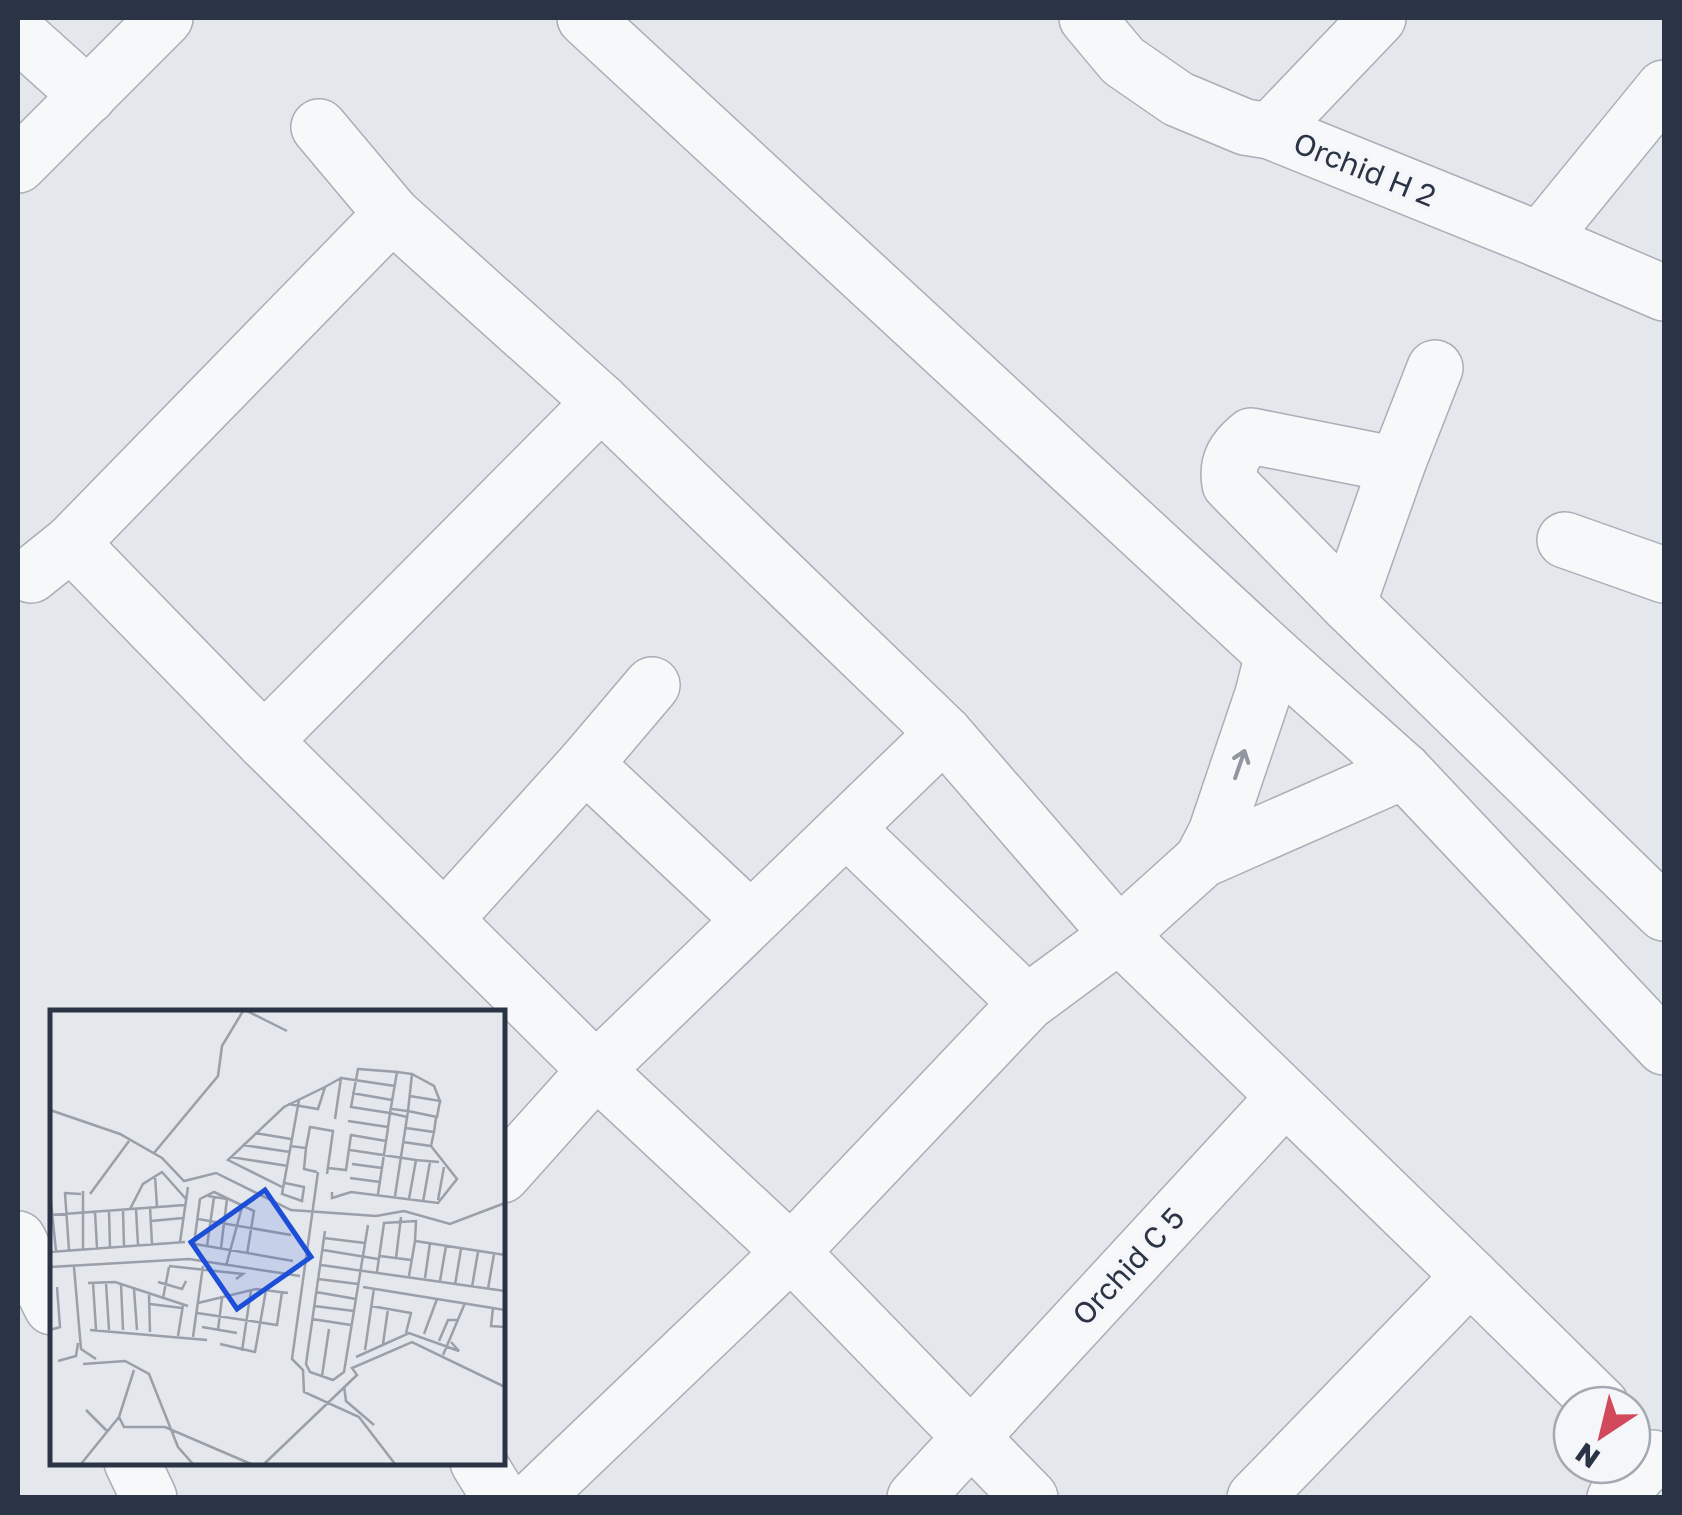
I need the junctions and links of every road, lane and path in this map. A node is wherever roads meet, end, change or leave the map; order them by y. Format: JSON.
{"nodes":[{"id":1,"x":166,"y":18,"type":"edge"},
{"id":2,"x":584,"y":18,"type":"edge"},
{"id":3,"x":1087,"y":18,"type":"edge"},
{"id":4,"x":1378,"y":18,"type":"edge"},
{"id":5,"x":18,"y":32,"type":"edge"},
{"id":6,"x":1664,"y":88,"type":"edge"},
{"id":7,"x":88,"y":96,"type":"junction"},
{"id":8,"x":319,"y":127,"type":"dead end"},
{"id":9,"x":1270,"y":130,"type":"junction"},
{"id":10,"x":18,"y":165,"type":"edge"},
{"id":11,"x":392,"y":214,"type":"junction"},
{"id":12,"x":1540,"y":240,"type":"junction"},
{"id":13,"x":1664,"y":293,"type":"edge"},
{"id":14,"x":1436,"y":368,"type":"dead end"},
{"id":15,"x":600,"y":402,"type":"junction"},
{"id":16,"x":1397,"y":465,"type":"junction"},
{"id":17,"x":1565,"y":540,"type":"dead end"},
{"id":18,"x":1664,"y":575,"type":"edge"},
{"id":19,"x":1348,"y":604,"type":"junction"},
{"id":20,"x":1268,"y":674,"type":"junction"},
{"id":21,"x":652,"y":685,"type":"dead end"},
{"id":22,"x":944,"y":733,"type":"junction"},
{"id":23,"x":264,"y":742,"type":"junction"},
{"id":24,"x":585,"y":764,"type":"junction"},
{"id":25,"x":1383,"y":779,"type":"junction"},
{"id":26,"x":846,"y":828,"type":"junction"},
{"id":27,"x":1216,"y":846,"type":"junction"},
{"id":28,"x":1664,"y":913,"type":"edge"},
{"id":29,"x":444,"y":919,"type":"junction"},
{"id":30,"x":750,"y":919,"type":"junction"},
{"id":31,"x":1118,"y":935,"type":"junction"},
{"id":32,"x":1027,"y":1003,"type":"junction"},
{"id":33,"x":1664,"y":1047,"type":"edge"},
{"id":34,"x":596,"y":1070,"type":"junction"},
{"id":35,"x":1285,"y":1096,"type":"junction"},
{"id":36,"x":505,"y":1172,"type":"edge"},
{"id":37,"x":18,"y":1239,"type":"edge"},
{"id":38,"x":791,"y":1252,"type":"junction"},
{"id":39,"x":1470,"y":1276,"type":"junction"},
{"id":40,"x":50,"y":1304,"type":"edge"},
{"id":41,"x":1580,"y":1385,"type":"edge"},
{"id":42,"x":971,"y":1436,"type":"junction"},
{"id":43,"x":133,"y":1465,"type":"edge"},
{"id":44,"x":480,"y":1465,"type":"edge"},
{"id":45,"x":149,"y":1498,"type":"edge"},
{"id":46,"x":500,"y":1498,"type":"edge"},
{"id":47,"x":534,"y":1498,"type":"edge"},
{"id":48,"x":915,"y":1498,"type":"edge"},
{"id":49,"x":1030,"y":1498,"type":"edge"},
{"id":50,"x":1255,"y":1498,"type":"edge"}],
"edges":[{"from":1,"to":7,"type":"street"},
{"from":2,"to":20,"type":"street"},
{"from":3,"to":9,"type":"street","name":"Orchid H 2"},
{"from":4,"to":9,"type":"street"},
{"from":5,"to":7,"type":"street"},
{"from":6,"to":12,"type":"street"},
{"from":7,"to":10,"type":"street"},
{"from":8,"to":11,"type":"street"},
{"from":9,"to":12,"type":"street","name":"Orchid H 2"},
{"from":11,"to":15,"type":"street"},
{"from":11,"to":23,"type":"street"},
{"from":12,"to":13,"type":"street","name":"Orchid H 2"},
{"from":14,"to":16,"type":"street"},
{"from":15,"to":22,"type":"street"},
{"from":15,"to":23,"type":"street"},
{"from":16,"to":19,"type":"street"},
{"from":16,"to":19,"type":"street"},
{"from":17,"to":18,"type":"street"},
{"from":19,"to":28,"type":"street"},
{"from":20,"to":25,"type":"street"},
{"from":27,"to":20,"type":"street","one_way":true},
{"from":21,"to":24,"type":"street"},
{"from":22,"to":26,"type":"street"},
{"from":22,"to":31,"type":"street"},
{"from":23,"to":29,"type":"street"},
{"from":24,"to":29,"type":"street"},
{"from":24,"to":30,"type":"street"},
{"from":25,"to":27,"type":"street"},
{"from":25,"to":33,"type":"street"},
{"from":26,"to":30,"type":"street"},
{"from":26,"to":32,"type":"street"},
{"from":27,"to":31,"type":"street"},
{"from":29,"to":34,"type":"street"},
{"from":30,"to":34,"type":"street"},
{"from":31,"to":32,"type":"street"},
{"from":31,"to":35,"type":"street"},
{"from":32,"to":38,"type":"street"},
{"from":34,"to":36,"type":"street"},
{"from":34,"to":38,"type":"street"},
{"from":35,"to":39,"type":"street"},
{"from":35,"to":42,"type":"street","name":"Orchid C 5"},
{"from":37,"to":40,"type":"street"},
{"from":38,"to":42,"type":"street"},
{"from":38,"to":47,"type":"street"},
{"from":39,"to":41,"type":"street"},
{"from":39,"to":50,"type":"street"},
{"from":42,"to":48,"type":"street","name":"Orchid C 5"},
{"from":42,"to":49,"type":"street"},
{"from":43,"to":45,"type":"street"},
{"from":44,"to":46,"type":"street"}]}
